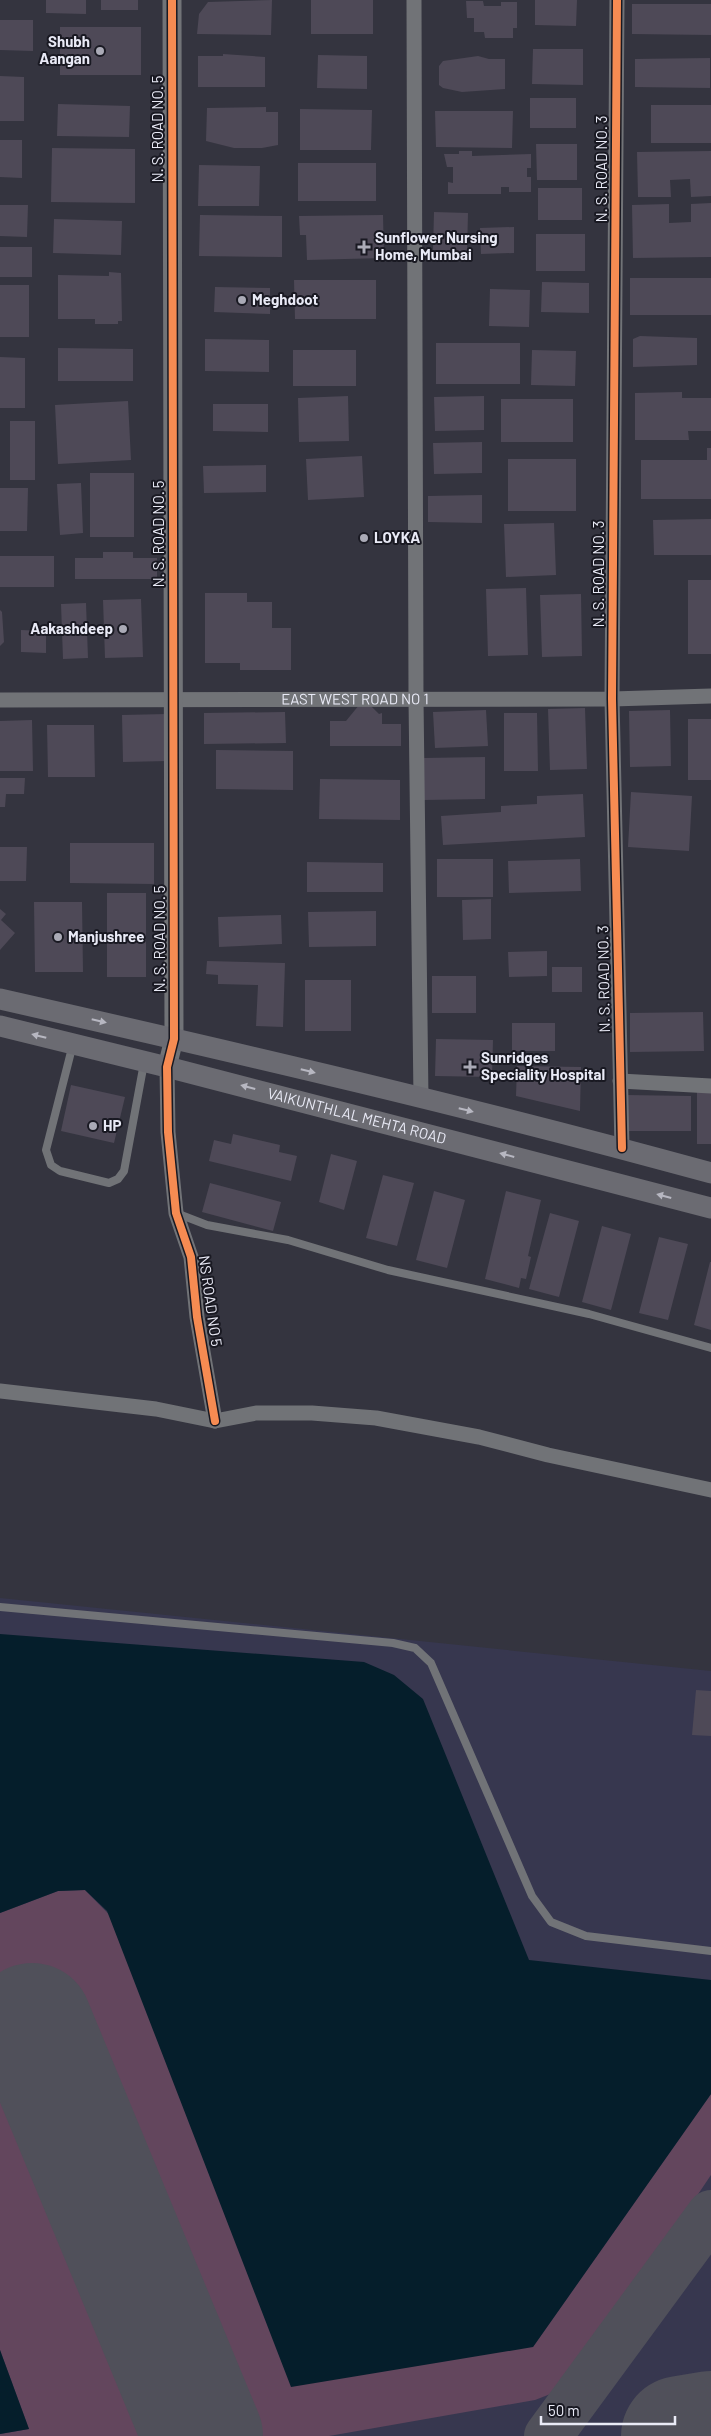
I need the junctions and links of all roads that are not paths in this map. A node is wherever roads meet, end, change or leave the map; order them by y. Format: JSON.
{"nodes":[{"id":1,"x":172,"y":0,"type":"edge"},
{"id":2,"x":414,"y":0,"type":"edge"},
{"id":3,"x":617,"y":0,"type":"edge"},
{"id":4,"x":711,"y":696,"type":"edge"},
{"id":5,"x":416,"y":699,"type":"junction"},
{"id":6,"x":612,"y":699,"type":"junction"},
{"id":7,"x":0,"y":700,"type":"edge"},
{"id":8,"x":172,"y":700,"type":"junction"},
{"id":9,"x":0,"y":999,"type":"edge"},
{"id":10,"x":0,"y":1026,"type":"edge"},
{"id":11,"x":174,"y":1038,"type":"junction"},
{"id":12,"x":73,"y":1044,"type":"junction"},
{"id":13,"x":144,"y":1061,"type":"junction"},
{"id":14,"x":167,"y":1066,"type":"junction"},
{"id":15,"x":620,"y":1081,"type":"junction"},
{"id":16,"x":711,"y":1086,"type":"edge"},
{"id":17,"x":421,"y":1099,"type":"junction"},
{"id":18,"x":622,"y":1148,"type":"junction"},
{"id":19,"x":711,"y":1173,"type":"edge"},
{"id":20,"x":711,"y":1208,"type":"edge"},
{"id":21,"x":176,"y":1213,"type":"junction"},
{"id":22,"x":711,"y":1348,"type":"edge"},
{"id":23,"x":0,"y":1391,"type":"edge"},
{"id":24,"x":215,"y":1421,"type":"junction"},
{"id":25,"x":711,"y":1490,"type":"edge"},
{"id":26,"x":0,"y":1607,"type":"edge"},
{"id":27,"x":711,"y":1950,"type":"edge"}],
"edges":[{"from":1,"to":8,"type":"street","name":"N. S. ROAD NO. 5"},
{"from":2,"to":5,"type":"street"},
{"from":3,"to":6,"type":"street","name":"N. S. ROAD NO. 3"},
{"from":4,"to":6,"type":"street","name":"EAST WEST ROAD NO 1"},
{"from":5,"to":6,"type":"street","name":"EAST WEST ROAD NO 1"},
{"from":5,"to":8,"type":"street","name":"EAST WEST ROAD NO 1"},
{"from":5,"to":17,"type":"street"},
{"from":6,"to":15,"type":"street","name":"N. S. ROAD NO. 3"},
{"from":7,"to":8,"type":"street","name":"EAST WEST ROAD NO 1"},
{"from":8,"to":11,"type":"street","name":"N. S. ROAD NO. 5"},
{"from":9,"to":11,"type":"main road","name":"VAIKUNTHLAL MEHTA ROAD","one_way":true},
{"from":12,"to":10,"type":"main road","name":"VAIKUNTHLAL MEHTA ROAD","one_way":true},
{"from":11,"to":14,"type":"street","name":"N. S. ROAD NO. 5"},
{"from":11,"to":17,"type":"main road","name":"VAIKUNTHLAL MEHTA ROAD","one_way":true},
{"from":12,"to":13,"type":"main road","name":"VAIKUNTHLAL MEHTA ROAD"},
{"from":12,"to":13,"type":"lane"},
{"from":13,"to":14,"type":"main road","name":"VAIKUNTHLAL MEHTA ROAD"},
{"from":20,"to":14,"type":"main road","name":"VAIKUNTHLAL MEHTA ROAD","one_way":true},
{"from":14,"to":21,"type":"street","name":"NS ROAD NO 5"},
{"from":15,"to":16,"type":"street"},
{"from":15,"to":18,"type":"street","name":"N. S. ROAD NO. 3"},
{"from":17,"to":18,"type":"main road","name":"VAIKUNTHLAL MEHTA ROAD","one_way":true},
{"from":18,"to":19,"type":"main road","name":"VAIKUNTHLAL MEHTA ROAD"},
{"from":21,"to":22,"type":"lane"},
{"from":21,"to":24,"type":"street","name":"NS ROAD NO 5"},
{"from":23,"to":24,"type":"street"},
{"from":24,"to":25,"type":"street"},
{"from":26,"to":27,"type":"lane"}]}
